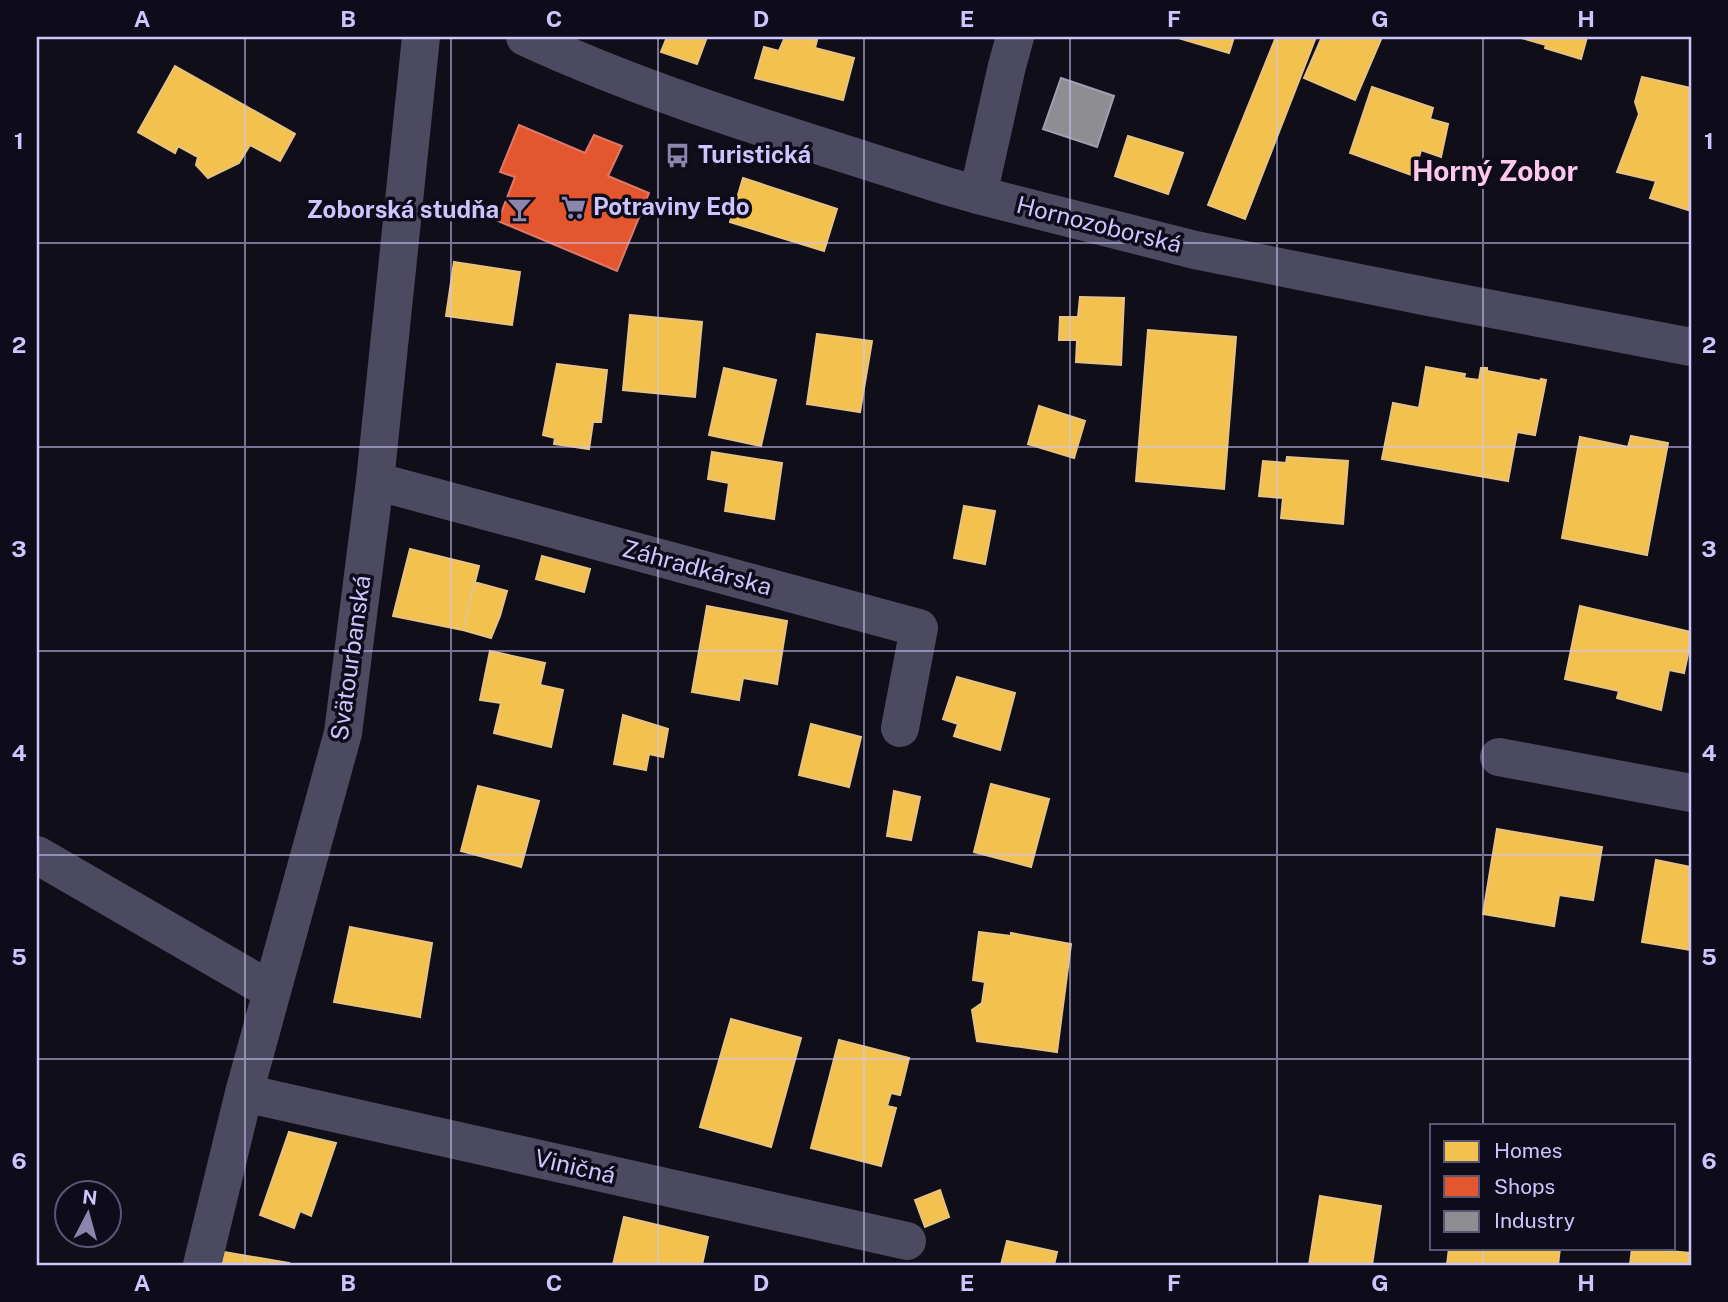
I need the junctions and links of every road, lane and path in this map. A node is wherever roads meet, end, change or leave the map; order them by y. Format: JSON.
{"nodes":[{"id":1,"x":421,"y":37,"type":"edge"},
{"id":2,"x":525,"y":37,"type":"edge"},
{"id":3,"x":1016,"y":37,"type":"edge"},
{"id":4,"x":978,"y":195,"type":"junction"},
{"id":5,"x":1691,"y":347,"type":"edge"},
{"id":6,"x":375,"y":481,"type":"junction"},
{"id":7,"x":900,"y":728,"type":"dead end"},
{"id":8,"x":1499,"y":757,"type":"dead end"},
{"id":9,"x":1691,"y":793,"type":"edge"},
{"id":10,"x":37,"y":855,"type":"edge"},
{"id":11,"x":272,"y":991,"type":"junction"},
{"id":12,"x":244,"y":1093,"type":"junction"},
{"id":13,"x":907,"y":1241,"type":"dead end"},
{"id":14,"x":202,"y":1265,"type":"edge"}],
"edges":[{"from":1,"to":6,"type":"street","name":"Svätourbanská"},
{"from":2,"to":4,"type":"street","name":"Hornozoborská"},
{"from":3,"to":4,"type":"street"},
{"from":4,"to":5,"type":"street","name":"Hornozoborská"},
{"from":6,"to":7,"type":"street","name":"Záhradkárska"},
{"from":6,"to":11,"type":"street","name":"Svätourbanská"},
{"from":8,"to":9,"type":"street"},
{"from":10,"to":11,"type":"street"},
{"from":11,"to":12,"type":"street","name":"Svätourbanská"},
{"from":12,"to":13,"type":"street","name":"Viničná"},
{"from":12,"to":14,"type":"street","name":"Svätourbanská"}]}
